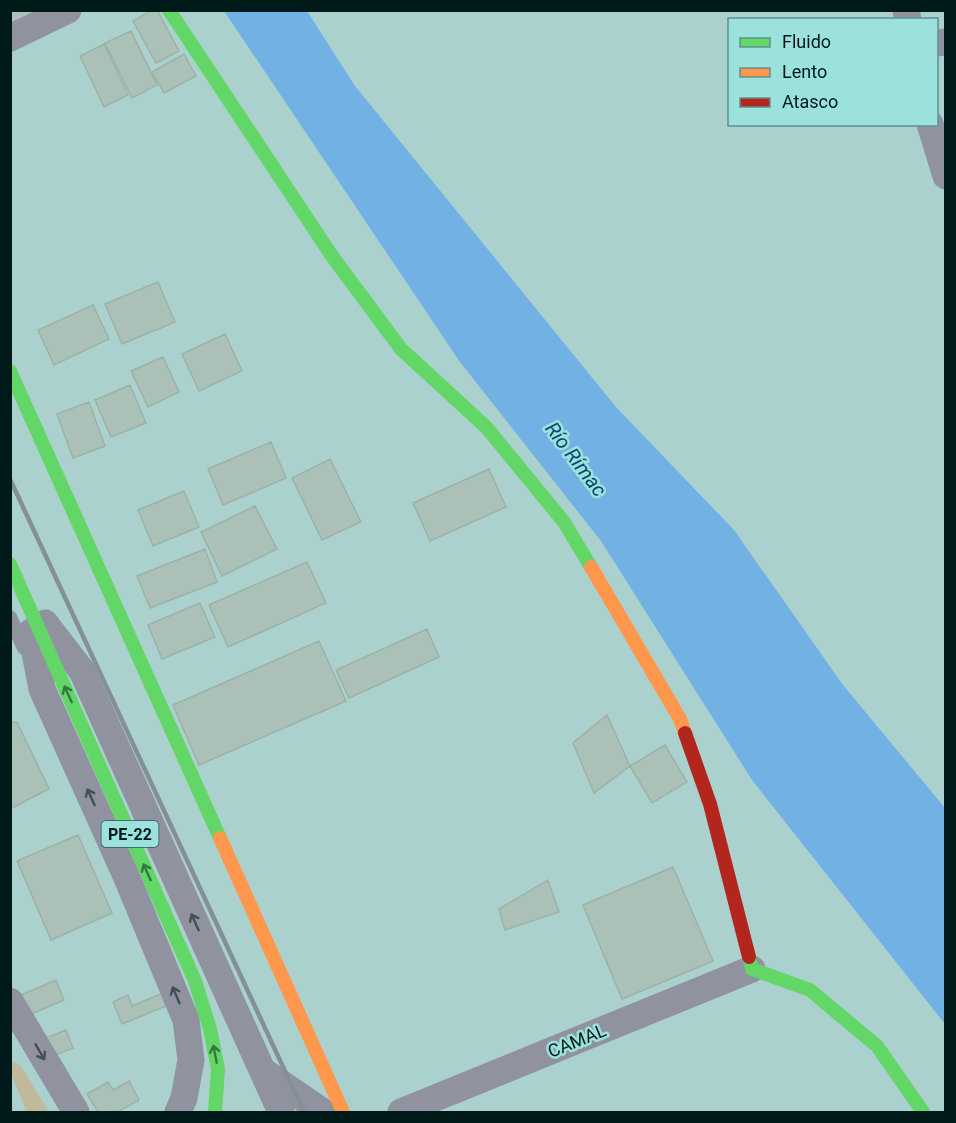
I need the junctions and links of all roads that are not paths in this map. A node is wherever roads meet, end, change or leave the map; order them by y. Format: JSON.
{"nodes":[{"id":1,"x":68,"y":10,"type":"edge"},
{"id":2,"x":170,"y":10,"type":"edge"},
{"id":3,"x":10,"y":38,"type":"edge"},
{"id":4,"x":931,"y":126,"type":"edge"},
{"id":5,"x":945,"y":176,"type":"edge"},
{"id":6,"x":10,"y":371,"type":"edge"},
{"id":7,"x":10,"y":564,"type":"edge"},
{"id":8,"x":23,"y":593,"type":"junction"},
{"id":9,"x":10,"y":617,"type":"edge"},
{"id":10,"x":42,"y":688,"type":"junction"},
{"id":11,"x":752,"y":969,"type":"junction"},
{"id":12,"x":10,"y":1001,"type":"edge"},
{"id":13,"x":262,"y":1071,"type":"junction"},
{"id":14,"x":76,"y":1113,"type":"edge"},
{"id":15,"x":178,"y":1113,"type":"edge"},
{"id":16,"x":215,"y":1113,"type":"edge"},
{"id":17,"x":281,"y":1113,"type":"edge"},
{"id":18,"x":322,"y":1113,"type":"edge"},
{"id":19,"x":343,"y":1113,"type":"edge"},
{"id":20,"x":401,"y":1113,"type":"edge"},
{"id":21,"x":923,"y":1113,"type":"edge"}],
"edges":[{"from":1,"to":3,"type":"street"},
{"from":2,"to":11,"type":"main road"},
{"from":4,"to":5,"type":"street"},
{"from":6,"to":19,"type":"main road"},
{"from":7,"to":8,"type":"main road","number":"PE-22"},
{"from":8,"to":10,"type":"street"},
{"from":13,"to":8,"type":"street","one_way":true},
{"from":16,"to":8,"type":"main road","number":"PE-22","one_way":true},
{"from":9,"to":10,"type":"lane"},
{"from":15,"to":10,"type":"street","one_way":true},
{"from":11,"to":20,"type":"street","name":"CAMAL"},
{"from":11,"to":21,"type":"main road"},
{"from":12,"to":14,"type":"street","one_way":true},
{"from":13,"to":17,"type":"street"},
{"from":13,"to":18,"type":"street"}]}
